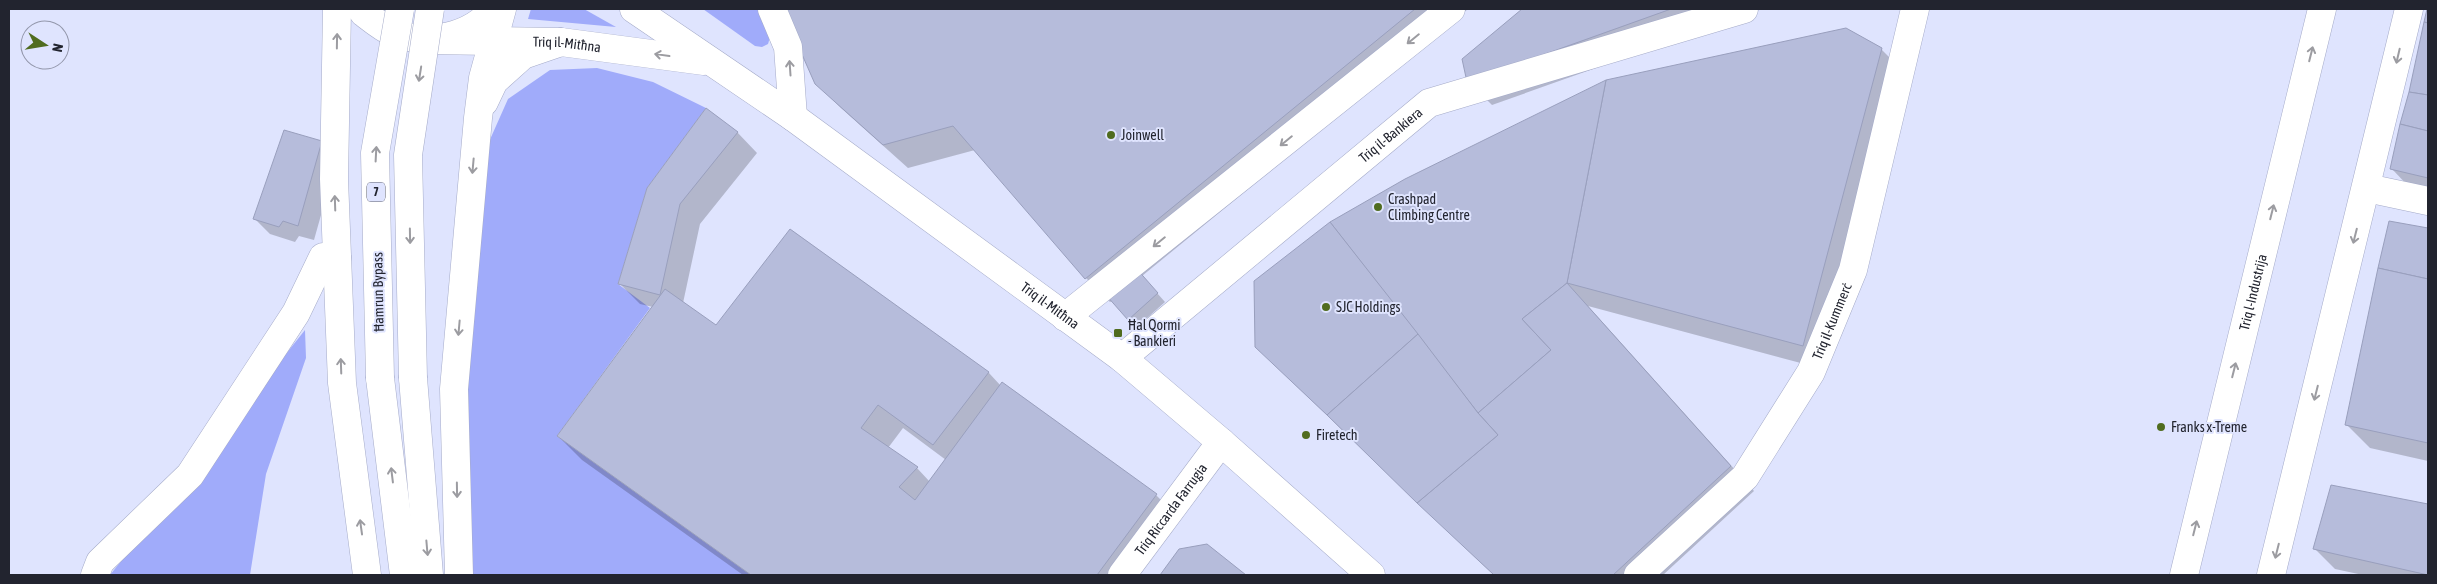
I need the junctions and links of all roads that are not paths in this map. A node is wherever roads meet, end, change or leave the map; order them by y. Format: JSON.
{"nodes":[{"id":1,"x":337,"y":9,"type":"edge"},
{"id":2,"x":361,"y":9,"type":"edge"},
{"id":3,"x":400,"y":9,"type":"edge"},
{"id":4,"x":430,"y":9,"type":"edge"},
{"id":5,"x":494,"y":9,"type":"edge"},
{"id":6,"x":502,"y":9,"type":"edge"},
{"id":7,"x":634,"y":9,"type":"edge"},
{"id":8,"x":772,"y":9,"type":"edge"},
{"id":9,"x":1451,"y":9,"type":"edge"},
{"id":10,"x":1744,"y":9,"type":"edge"},
{"id":11,"x":1915,"y":9,"type":"edge"},
{"id":12,"x":2322,"y":9,"type":"edge"},
{"id":13,"x":2410,"y":9,"type":"edge"},
{"id":14,"x":424,"y":40,"type":"junction"},
{"id":15,"x":492,"y":40,"type":"junction"},
{"id":16,"x":561,"y":42,"type":"junction"},
{"id":17,"x":710,"y":62,"type":"junction"},
{"id":18,"x":793,"y":117,"type":"junction"},
{"id":19,"x":478,"y":118,"type":"junction"},
{"id":20,"x":2367,"y":188,"type":"junction"},
{"id":21,"x":2428,"y":202,"type":"edge"},
{"id":22,"x":337,"y":258,"type":"junction"},
{"id":23,"x":1065,"y":317,"type":"junction"},
{"id":24,"x":1122,"y":358,"type":"junction"},
{"id":25,"x":1221,"y":442,"type":"junction"},
{"id":26,"x":95,"y":575,"type":"edge"},
{"id":27,"x":367,"y":575,"type":"edge"},
{"id":28,"x":404,"y":575,"type":"edge"},
{"id":29,"x":429,"y":575,"type":"edge"},
{"id":30,"x":459,"y":575,"type":"edge"},
{"id":31,"x":1122,"y":575,"type":"edge"},
{"id":32,"x":1371,"y":575,"type":"edge"},
{"id":33,"x":1638,"y":575,"type":"edge"},
{"id":34,"x":2184,"y":575,"type":"edge"},
{"id":35,"x":2272,"y":575,"type":"edge"}],
"edges":[{"from":22,"to":1,"type":"main road","one_way":true},
{"from":2,"to":14,"type":"main road"},
{"from":28,"to":3,"type":"main road","name":"Ħamrun Bypass","number":"7","one_way":true,"bridge":true},
{"from":4,"to":29,"type":"main road","one_way":true,"bridge":true},
{"from":5,"to":14,"type":"main road"},
{"from":6,"to":15,"type":"main road"},
{"from":7,"to":17,"type":"main road","name":"Triq il-Mitħna"},
{"from":18,"to":8,"type":"main road","one_way":true},
{"from":9,"to":23,"type":"main road","one_way":true},
{"from":10,"to":24,"type":"main road","name":"Triq il-Bankiera"},
{"from":11,"to":33,"type":"main road","name":"Triq il-Kummerċ"},
{"from":34,"to":12,"type":"main road","name":"Triq l-Industrija","one_way":true},
{"from":13,"to":20,"type":"main road","one_way":true},
{"from":14,"to":15,"type":"main road","name":"Triq il-Mitħna"},
{"from":15,"to":16,"type":"main road","name":"Triq il-Mitħna"},
{"from":15,"to":19,"type":"main road"},
{"from":17,"to":16,"type":"main road","name":"Triq il-Mitħna","one_way":true},
{"from":16,"to":19,"type":"main road"},
{"from":17,"to":18,"type":"main road","name":"Triq il-Mitħna"},
{"from":18,"to":23,"type":"main road","name":"Triq il-Mitħna"},
{"from":19,"to":30,"type":"main road","one_way":true},
{"from":20,"to":21,"type":"main road"},
{"from":20,"to":35,"type":"main road","one_way":true},
{"from":22,"to":26,"type":"main road"},
{"from":27,"to":22,"type":"main road","one_way":true},
{"from":23,"to":24,"type":"main road","name":"Triq il-Mitħna"},
{"from":24,"to":25,"type":"main road","name":"Triq il-Mitħna"},
{"from":25,"to":31,"type":"main road","name":"Triq Riccarda Farrugia"},
{"from":25,"to":32,"type":"main road","name":"Triq il-Mitħna"}]}
